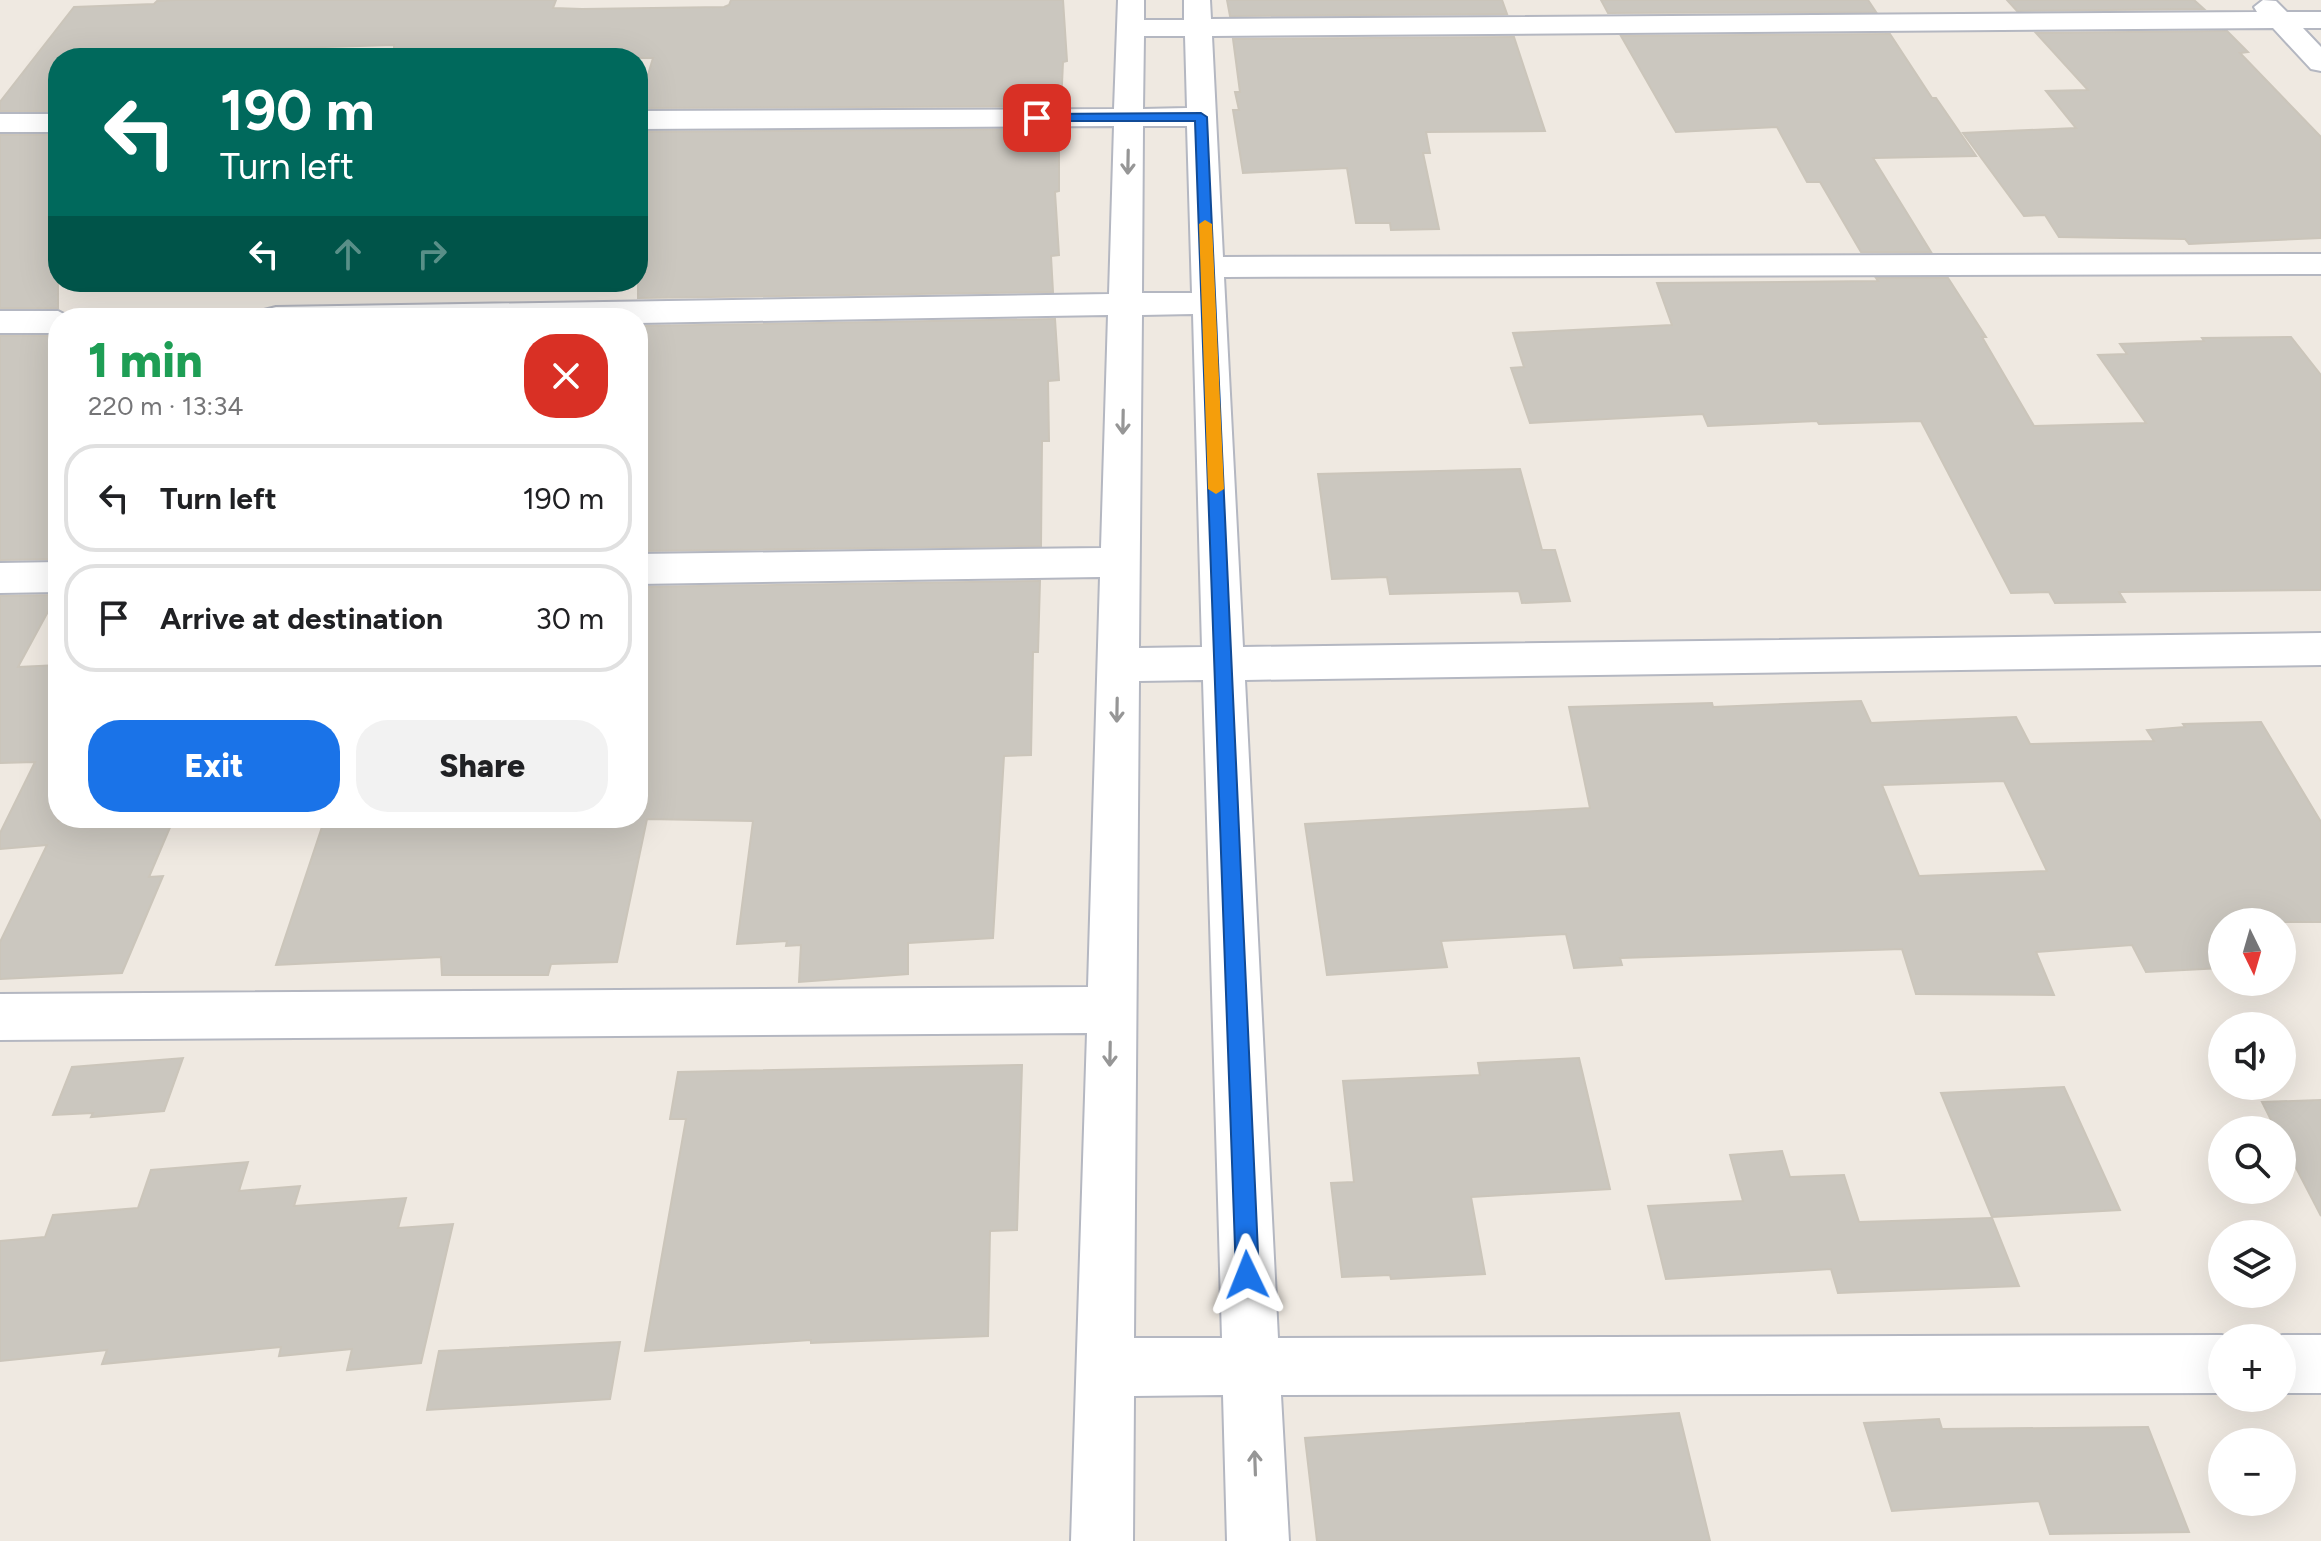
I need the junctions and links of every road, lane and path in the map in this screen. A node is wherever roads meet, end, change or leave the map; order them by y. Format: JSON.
{"nodes":[{"id":1,"x":2261,"y":0,"type":"edge"},
{"id":2,"x":1131,"y":14,"type":"edge"},
{"id":3,"x":1197,"y":14,"type":"edge"},
{"id":4,"x":2280,"y":20,"type":"junction"},
{"id":5,"x":2321,"y":20,"type":"edge"},
{"id":6,"x":2321,"y":63,"type":"edge"},
{"id":7,"x":1129,"y":117,"type":"junction"},
{"id":8,"x":1201,"y":117,"type":"junction"},
{"id":9,"x":648,"y":120,"type":"edge"},
{"id":10,"x":0,"y":123,"type":"edge"},
{"id":11,"x":48,"y":123,"type":"edge"},
{"id":12,"x":2321,"y":264,"type":"edge"},
{"id":13,"x":1208,"y":285,"type":"junction"},
{"id":14,"x":1125,"y":304,"type":"junction"},
{"id":15,"x":648,"y":312,"type":"edge"},
{"id":16,"x":0,"y":322,"type":"edge"},
{"id":17,"x":48,"y":322,"type":"edge"},
{"id":18,"x":1120,"y":562,"type":"junction"},
{"id":19,"x":648,"y":569,"type":"edge"},
{"id":20,"x":48,"y":577,"type":"edge"},
{"id":21,"x":0,"y":578,"type":"edge"},
{"id":22,"x":2321,"y":649,"type":"edge"},
{"id":23,"x":1223,"y":664,"type":"junction"},
{"id":24,"x":1118,"y":665,"type":"junction"},
{"id":25,"x":1111,"y":1010,"type":"junction"},
{"id":26,"x":0,"y":1017,"type":"edge"},
{"id":27,"x":2208,"y":1364,"type":"edge"},
{"id":28,"x":2296,"y":1364,"type":"edge"},
{"id":29,"x":2321,"y":1364,"type":"edge"},
{"id":30,"x":1105,"y":1367,"type":"junction"},
{"id":31,"x":1251,"y":1367,"type":"junction"},
{"id":32,"x":1102,"y":1541,"type":"edge"},
{"id":33,"x":1258,"y":1541,"type":"edge"}],
"edges":[{"from":1,"to":4,"type":"street"},
{"from":2,"to":3,"type":"street"},
{"from":2,"to":7,"type":"street"},
{"from":3,"to":4,"type":"street"},
{"from":3,"to":8,"type":"street"},
{"from":4,"to":5,"type":"street"},
{"from":4,"to":6,"type":"street"},
{"from":7,"to":8,"type":"street"},
{"from":7,"to":9,"type":"street"},
{"from":7,"to":14,"type":"street","one_way":true},
{"from":8,"to":13,"type":"street"},
{"from":10,"to":11,"type":"street"},
{"from":12,"to":13,"type":"street"},
{"from":13,"to":14,"type":"street"},
{"from":13,"to":23,"type":"street"},
{"from":14,"to":15,"type":"street"},
{"from":14,"to":18,"type":"street","one_way":true},
{"from":16,"to":17,"type":"street"},
{"from":18,"to":19,"type":"street"},
{"from":18,"to":24,"type":"street"},
{"from":20,"to":21,"type":"street"},
{"from":22,"to":23,"type":"street"},
{"from":23,"to":24,"type":"street"},
{"from":23,"to":31,"type":"street"},
{"from":24,"to":25,"type":"street","one_way":true},
{"from":25,"to":26,"type":"street"},
{"from":25,"to":30,"type":"street","one_way":true},
{"from":27,"to":31,"type":"street"},
{"from":28,"to":29,"type":"street"},
{"from":30,"to":31,"type":"street"},
{"from":30,"to":32,"type":"street"},
{"from":33,"to":31,"type":"street","one_way":true}]}
